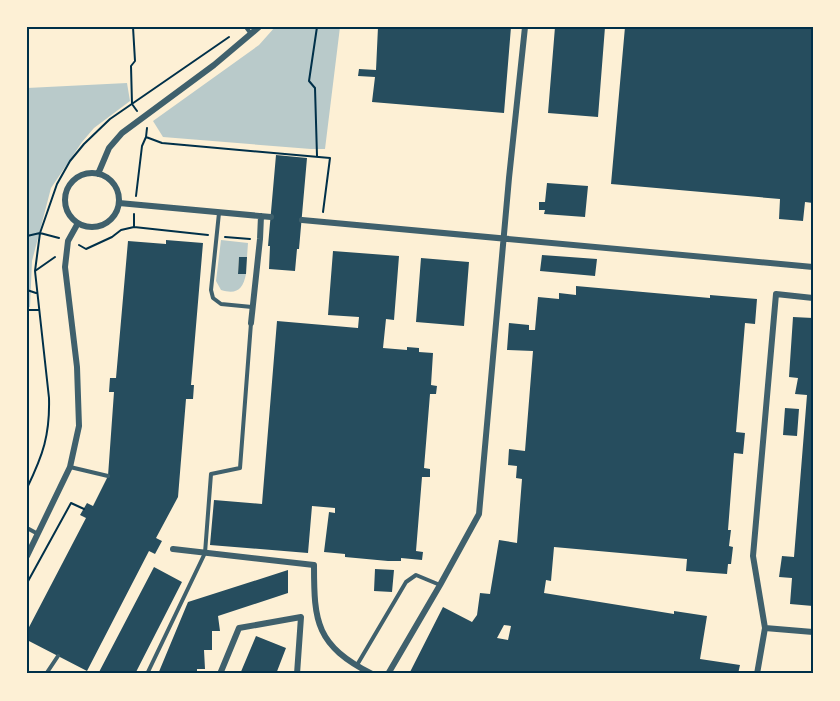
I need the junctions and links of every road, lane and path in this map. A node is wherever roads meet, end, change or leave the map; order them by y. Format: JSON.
{"nodes":[{"id":1,"x":133,"y":27,"type":"edge"},
{"id":2,"x":246,"y":27,"type":"edge"},
{"id":3,"x":259,"y":27,"type":"edge"},
{"id":4,"x":317,"y":27,"type":"edge"},
{"id":5,"x":525,"y":27,"type":"edge"},
{"id":6,"x":235,"y":33,"type":"dead end"},
{"id":7,"x":251,"y":35,"type":"junction"},
{"id":8,"x":132,"y":104,"type":"junction"},
{"id":9,"x":143,"y":118,"type":"junction"},
{"id":10,"x":146,"y":137,"type":"junction"},
{"id":11,"x":317,"y":156,"type":"junction"},
{"id":12,"x":99,"y":174,"type":"junction"},
{"id":13,"x":119,"y":203,"type":"junction"},
{"id":14,"x":135,"y":205,"type":"junction"},
{"id":15,"x":219,"y":212,"type":"junction"},
{"id":16,"x":261,"y":216,"type":"junction"},
{"id":17,"x":271,"y":217,"type":"dead end"},
{"id":18,"x":302,"y":220,"type":"dead end"},
{"id":19,"x":322,"y":221,"type":"junction"},
{"id":20,"x":78,"y":223,"type":"junction"},
{"id":21,"x":134,"y":227,"type":"junction"},
{"id":22,"x":40,"y":233,"type":"junction"},
{"id":23,"x":27,"y":236,"type":"edge"},
{"id":24,"x":216,"y":236,"type":"junction"},
{"id":25,"x":503,"y":237,"type":"junction"},
{"id":26,"x":260,"y":239,"type":"junction"},
{"id":27,"x":69,"y":241,"type":"junction"},
{"id":28,"x":66,"y":252,"type":"junction"},
{"id":29,"x":813,"y":267,"type":"edge"},
{"id":30,"x":35,"y":272,"type":"junction"},
{"id":31,"x":27,"y":290,"type":"edge"},
{"id":32,"x":37,"y":293,"type":"junction"},
{"id":33,"x":813,"y":298,"type":"edge"},
{"id":34,"x":252,"y":307,"type":"junction"},
{"id":35,"x":27,"y":310,"type":"edge"},
{"id":36,"x":39,"y":310,"type":"junction"},
{"id":37,"x":251,"y":323,"type":"joint"},
{"id":38,"x":70,"y":467,"type":"junction"},
{"id":39,"x":108,"y":476,"type":"dead end"},
{"id":40,"x":27,"y":488,"type":"edge"},
{"id":41,"x":84,"y":509,"type":"dead end"},
{"id":42,"x":27,"y":528,"type":"edge"},
{"id":43,"x":38,"y":534,"type":"junction"},
{"id":44,"x":172,"y":549,"type":"dead end"},
{"id":45,"x":205,"y":553,"type":"junction"},
{"id":46,"x":27,"y":556,"type":"edge"},
{"id":47,"x":27,"y":583,"type":"edge"},
{"id":48,"x":440,"y":585,"type":"junction"},
{"id":49,"x":765,"y":628,"type":"junction"},
{"id":50,"x":813,"y":632,"type":"edge"},
{"id":51,"x":58,"y":656,"type":"dead end"},
{"id":52,"x":357,"y":666,"type":"junction"},
{"id":53,"x":46,"y":674,"type":"edge"},
{"id":54,"x":147,"y":674,"type":"edge"},
{"id":55,"x":220,"y":674,"type":"edge"},
{"id":56,"x":297,"y":674,"type":"edge"},
{"id":57,"x":372,"y":674,"type":"edge"},
{"id":58,"x":388,"y":674,"type":"edge"},
{"id":59,"x":758,"y":674,"type":"edge"}],
"edges":[{"from":1,"to":8,"type":"path"},
{"from":2,"to":7,"type":"lane"},
{"from":3,"to":7,"type":"street"},
{"from":4,"to":11,"type":"path"},
{"from":5,"to":25,"type":"street"},
{"from":6,"to":8,"type":"path"},
{"from":7,"to":9,"type":"street"},
{"from":8,"to":9,"type":"path"},
{"from":8,"to":22,"type":"path"},
{"from":9,"to":10,"type":"path"},
{"from":9,"to":12,"type":"street"},
{"from":10,"to":11,"type":"path"},
{"from":10,"to":14,"type":"path"},
{"from":11,"to":19,"type":"path"},
{"from":12,"to":13,"type":"street"},
{"from":12,"to":20,"type":"street"},
{"from":13,"to":14,"type":"street"},
{"from":13,"to":20,"type":"street"},
{"from":14,"to":15,"type":"street"},
{"from":14,"to":21,"type":"path"},
{"from":15,"to":16,"type":"street"},
{"from":15,"to":24,"type":"lane"},
{"from":16,"to":17,"type":"street"},
{"from":16,"to":26,"type":"street"},
{"from":18,"to":19,"type":"street"},
{"from":19,"to":25,"type":"street"},
{"from":20,"to":27,"type":"street"},
{"from":21,"to":24,"type":"path"},
{"from":21,"to":27,"type":"path"},
{"from":22,"to":23,"type":"path"},
{"from":22,"to":27,"type":"path"},
{"from":22,"to":30,"type":"path"},
{"from":24,"to":26,"type":"path"},
{"from":24,"to":34,"type":"lane"},
{"from":25,"to":29,"type":"street"},
{"from":25,"to":48,"type":"street"},
{"from":26,"to":34,"type":"street"},
{"from":27,"to":28,"type":"street"},
{"from":28,"to":30,"type":"path"},
{"from":28,"to":38,"type":"street"},
{"from":30,"to":32,"type":"path"},
{"from":31,"to":32,"type":"path"},
{"from":32,"to":36,"type":"path"},
{"from":33,"to":49,"type":"street"},
{"from":34,"to":37,"type":"street"},
{"from":35,"to":36,"type":"path"},
{"from":36,"to":40,"type":"path"},
{"from":37,"to":45,"type":"lane"},
{"from":38,"to":39,"type":"lane"},
{"from":38,"to":43,"type":"street"},
{"from":41,"to":47,"type":"path"},
{"from":42,"to":43,"type":"lane"},
{"from":43,"to":46,"type":"street"},
{"from":44,"to":45,"type":"street"},
{"from":45,"to":52,"type":"street"},
{"from":45,"to":54,"type":"lane"},
{"from":48,"to":52,"type":"lane"},
{"from":48,"to":58,"type":"street"},
{"from":49,"to":50,"type":"street"},
{"from":49,"to":59,"type":"street"},
{"from":51,"to":53,"type":"lane"},
{"from":52,"to":57,"type":"street"},
{"from":55,"to":56,"type":"street"}]}
